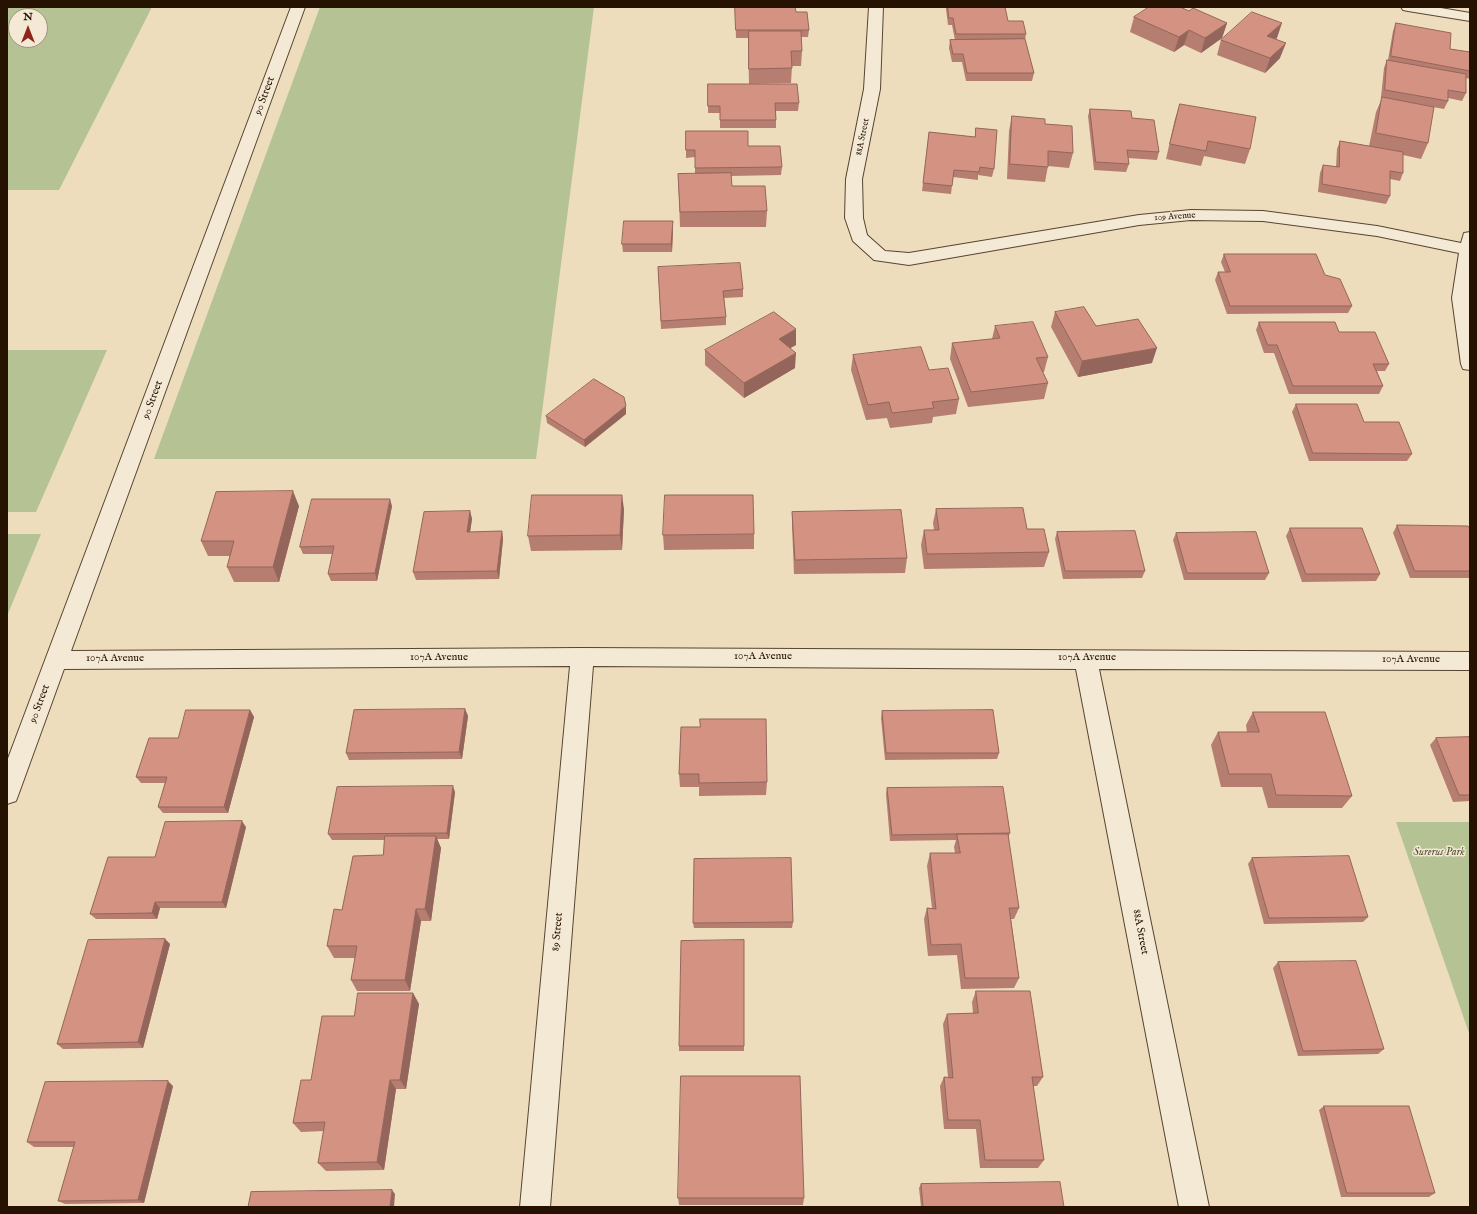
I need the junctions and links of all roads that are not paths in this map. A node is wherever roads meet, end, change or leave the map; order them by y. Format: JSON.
{"nodes":[{"id":1,"x":298,"y":7,"type":"edge"},
{"id":2,"x":876,"y":7,"type":"edge"},
{"id":3,"x":1408,"y":7,"type":"edge"},
{"id":4,"x":1470,"y":18,"type":"edge"},
{"id":5,"x":1469,"y":246,"type":"edge"},
{"id":6,"x":880,"y":256,"type":"joint"},
{"id":7,"x":1470,"y":364,"type":"edge"},
{"id":8,"x":582,"y":657,"type":"junction"},
{"id":9,"x":1085,"y":658,"type":"junction"},
{"id":10,"x":56,"y":660,"type":"junction"},
{"id":11,"x":1470,"y":661,"type":"edge"},
{"id":12,"x":7,"y":793,"type":"edge"},
{"id":13,"x":535,"y":1207,"type":"edge"},
{"id":14,"x":1194,"y":1207,"type":"edge"}],
"edges":[{"from":1,"to":10,"type":"street","name":"90 Street"},
{"from":2,"to":6,"type":"street","name":"88A Street"},
{"from":3,"to":4,"type":"street"},
{"from":5,"to":6,"type":"street","name":"109 Avenue"},
{"from":5,"to":7,"type":"street"},
{"from":8,"to":9,"type":"street","name":"107A Avenue"},
{"from":8,"to":10,"type":"street","name":"107A Avenue"},
{"from":8,"to":13,"type":"street","name":"89 Street"},
{"from":9,"to":11,"type":"street","name":"107A Avenue"},
{"from":9,"to":14,"type":"street","name":"88A Street"},
{"from":10,"to":12,"type":"street","name":"90 Street"}]}
